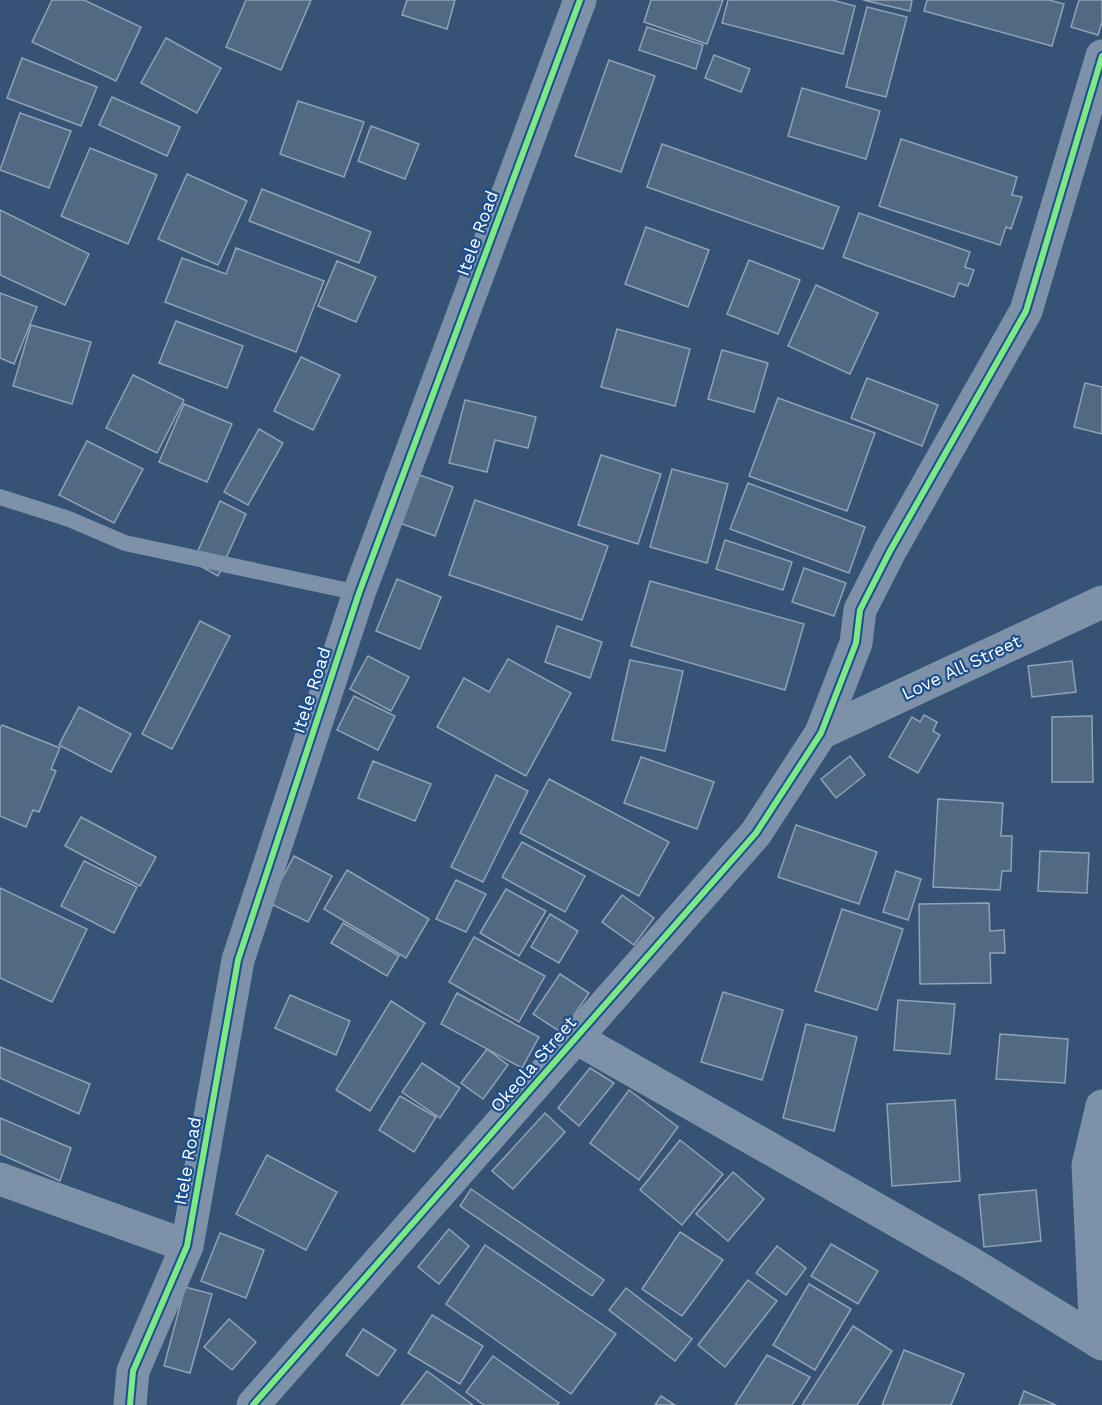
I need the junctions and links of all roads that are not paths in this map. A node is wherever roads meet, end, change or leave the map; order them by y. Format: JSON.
{"nodes":[{"id":1,"x":580,"y":0,"type":"edge"},
{"id":2,"x":1102,"y":56,"type":"edge"},
{"id":3,"x":0,"y":497,"type":"edge"},
{"id":4,"x":358,"y":592,"type":"junction"},
{"id":5,"x":1098,"y":610,"type":"edge"},
{"id":6,"x":821,"y":733,"type":"junction"},
{"id":7,"x":576,"y":1038,"type":"junction"},
{"id":8,"x":1102,"y":1106,"type":"edge"},
{"id":9,"x":0,"y":1179,"type":"edge"},
{"id":10,"x":187,"y":1246,"type":"junction"},
{"id":11,"x":1099,"y":1342,"type":"edge"},
{"id":12,"x":130,"y":1405,"type":"edge"},
{"id":13,"x":253,"y":1405,"type":"edge"}],
"edges":[{"from":1,"to":4,"type":"street","name":"Itele Road"},
{"from":2,"to":6,"type":"street","name":"Okeola Street"},
{"from":3,"to":4,"type":"lane"},
{"from":4,"to":10,"type":"street","name":"Itele Road"},
{"from":5,"to":6,"type":"street","name":"Love All Street"},
{"from":6,"to":7,"type":"street","name":"Okeola Street"},
{"from":7,"to":11,"type":"street"},
{"from":7,"to":13,"type":"street","name":"Okeola Street"},
{"from":8,"to":11,"type":"street"},
{"from":9,"to":10,"type":"street"},
{"from":10,"to":12,"type":"street","name":"Itele Road"}]}
